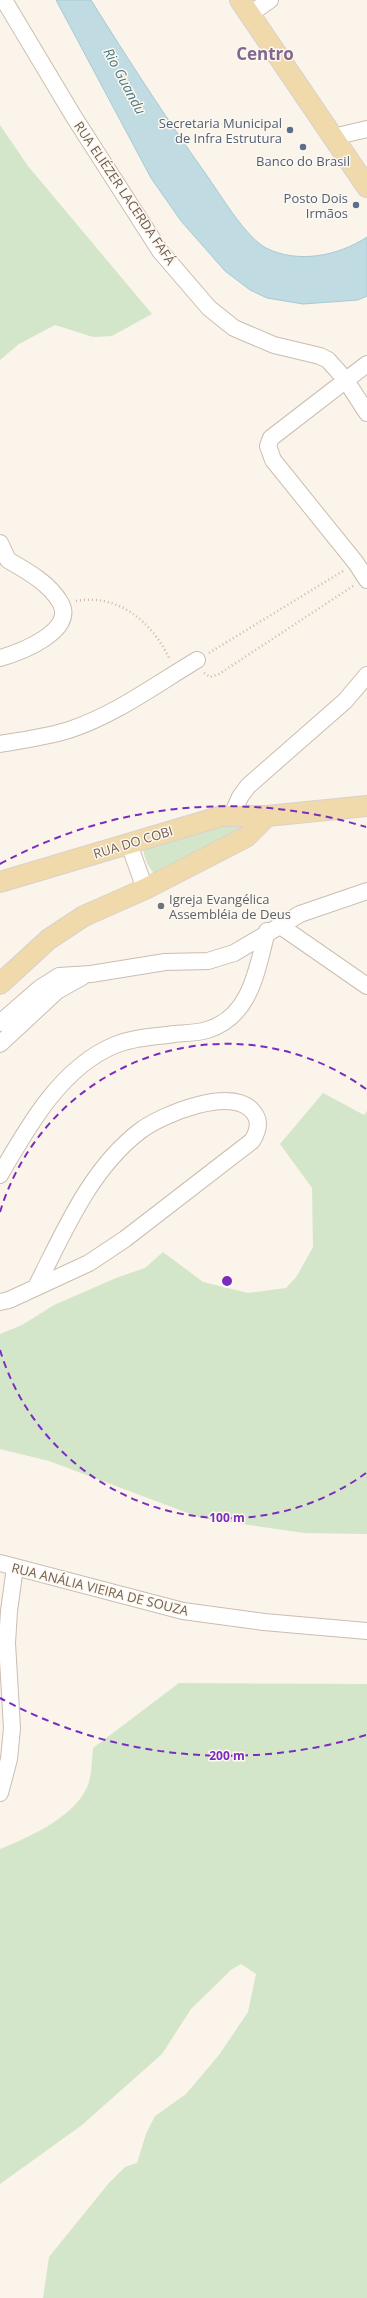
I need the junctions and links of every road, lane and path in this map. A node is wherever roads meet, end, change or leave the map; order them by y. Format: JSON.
{"nodes":[{"id":1,"x":4,"y":0,"type":"edge"},
{"id":2,"x":270,"y":0,"type":"edge"},
{"id":3,"x":245,"y":7,"type":"edge"},
{"id":4,"x":367,"y":129,"type":"edge"},
{"id":5,"x":333,"y":137,"type":"junction"},
{"id":6,"x":367,"y":187,"type":"edge"},
{"id":7,"x":367,"y":364,"type":"edge"},
{"id":8,"x":346,"y":379,"type":"junction"},
{"id":9,"x":367,"y":413,"type":"edge"},
{"id":10,"x":0,"y":543,"type":"edge"},
{"id":11,"x":356,"y":563,"type":"junction"},
{"id":12,"x":4,"y":564,"type":"edge"},
{"id":13,"x":366,"y":579,"type":"edge"},
{"id":14,"x":61,"y":604,"type":"junction"},
{"id":15,"x":0,"y":658,"type":"edge"},
{"id":16,"x":197,"y":660,"type":"junction"},
{"id":17,"x":176,"y":673,"type":"junction"},
{"id":18,"x":367,"y":675,"type":"edge"},
{"id":19,"x":0,"y":744,"type":"edge"},
{"id":20,"x":367,"y":806,"type":"edge"},
{"id":21,"x":232,"y":815,"type":"junction"},
{"id":22,"x":268,"y":816,"type":"junction"},
{"id":23,"x":129,"y":844,"type":"junction"},
{"id":24,"x":0,"y":882,"type":"edge"},
{"id":25,"x":145,"y":889,"type":"junction"},
{"id":26,"x":367,"y":891,"type":"edge"},
{"id":27,"x":273,"y":928,"type":"junction"},
{"id":28,"x":85,"y":975,"type":"junction"},
{"id":29,"x":0,"y":984,"type":"edge"},
{"id":30,"x":367,"y":986,"type":"edge"},
{"id":31,"x":0,"y":1023,"type":"edge"},
{"id":32,"x":0,"y":1044,"type":"edge"},
{"id":33,"x":0,"y":1175,"type":"edge"},
{"id":34,"x":36,"y":1287,"type":"junction"},
{"id":35,"x":0,"y":1302,"type":"edge"},
{"id":36,"x":8,"y":1565,"type":"edge"},
{"id":37,"x":367,"y":1631,"type":"edge"},
{"id":38,"x":0,"y":1793,"type":"edge"}],
"edges":[{"from":1,"to":8,"type":"street","name":"RUA ELIÉZER LACERDA FAFÁ"},
{"from":2,"to":3,"type":"street"},
{"from":3,"to":5,"type":"main road"},
{"from":4,"to":5,"type":"street"},
{"from":5,"to":6,"type":"main road"},
{"from":7,"to":8,"type":"street"},
{"from":8,"to":9,"type":"street","name":"RUA ELIÉZER LACERDA FAFÁ"},
{"from":8,"to":11,"type":"street"},
{"from":10,"to":12,"type":"street"},
{"from":11,"to":13,"type":"street"},
{"from":11,"to":16,"type":"path"},
{"from":12,"to":14,"type":"street"},
{"from":13,"to":16,"type":"path"},
{"from":14,"to":15,"type":"street"},
{"from":14,"to":17,"type":"path"},
{"from":16,"to":17,"type":"street"},
{"from":17,"to":19,"type":"street"},
{"from":18,"to":21,"type":"street"},
{"from":20,"to":22,"type":"main road","name":"RUA DO COBI"},
{"from":21,"to":22,"type":"main road","name":"RUA DO COBI"},
{"from":21,"to":23,"type":"main road","name":"RUA DO COBI"},
{"from":22,"to":25,"type":"main road"},
{"from":23,"to":24,"type":"main road","name":"RUA DO COBI"},
{"from":23,"to":25,"type":"street"},
{"from":25,"to":29,"type":"main road"},
{"from":26,"to":27,"type":"street"},
{"from":27,"to":28,"type":"street"},
{"from":27,"to":30,"type":"street"},
{"from":27,"to":33,"type":"street"},
{"from":28,"to":31,"type":"street"},
{"from":28,"to":32,"type":"street"},
{"from":34,"to":34,"type":"street"},
{"from":34,"to":35,"type":"street"},
{"from":36,"to":37,"type":"street","name":"RUA ANÁLIA VIEIRA DE SOUZA"},
{"from":36,"to":38,"type":"street"}]}
